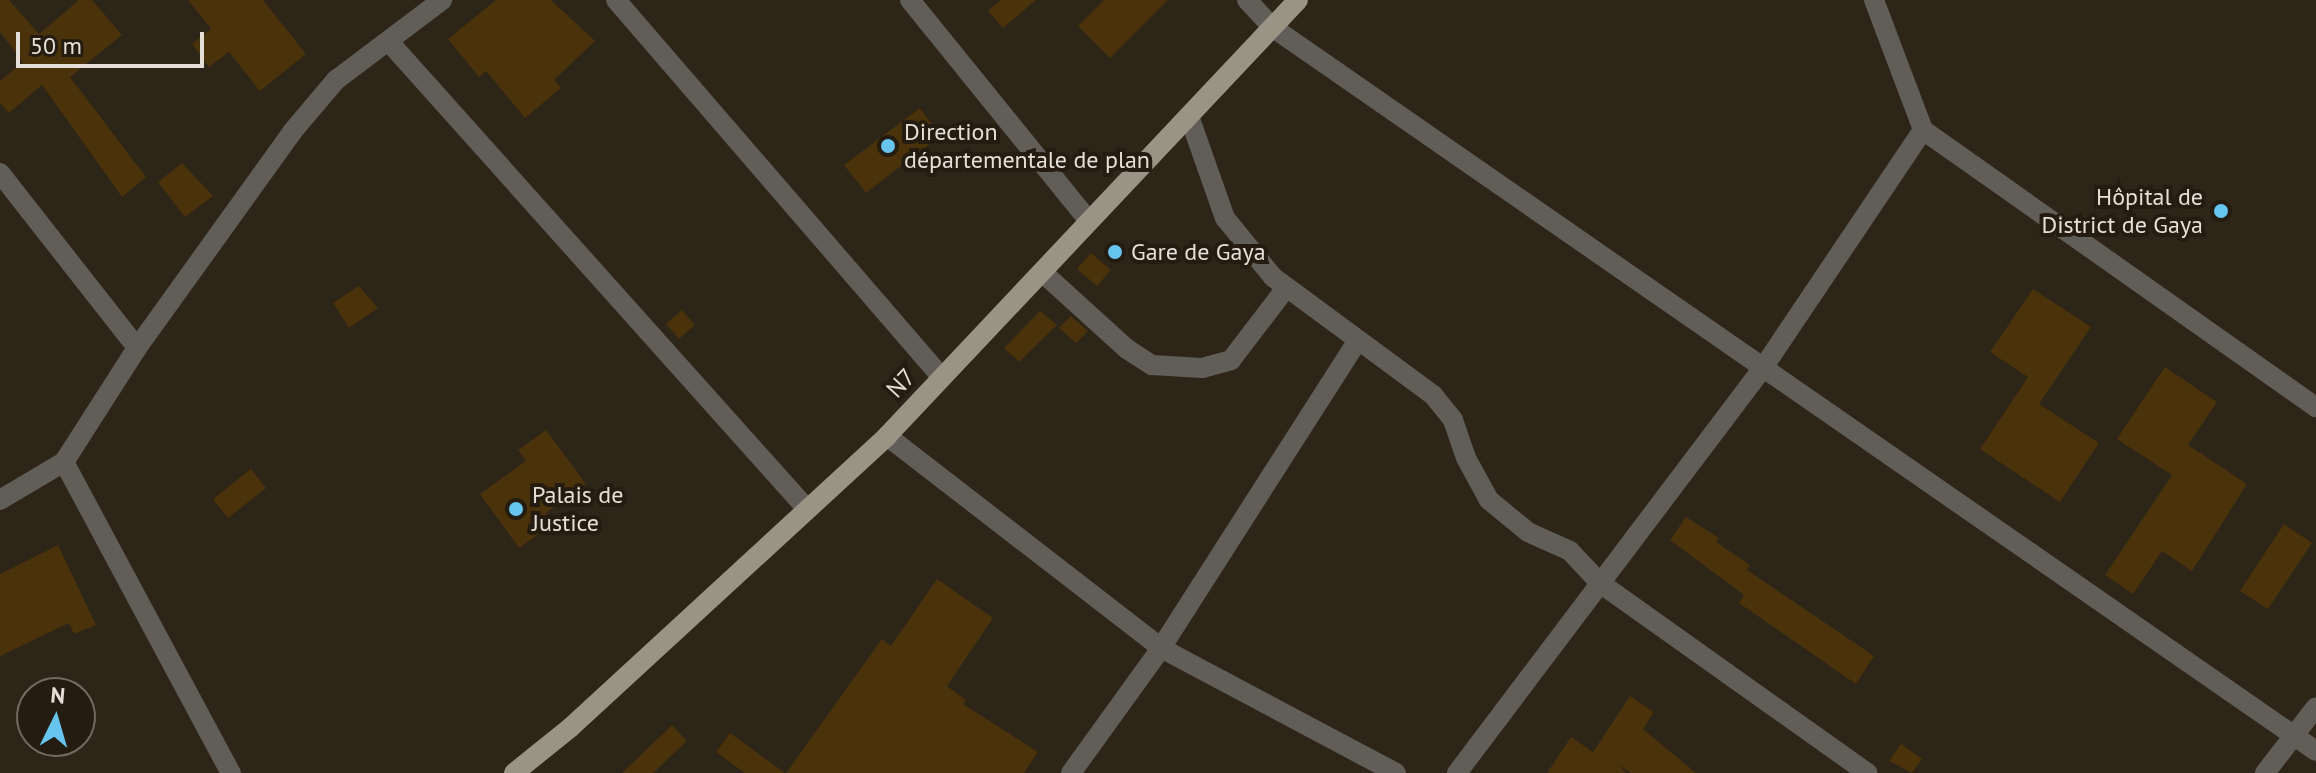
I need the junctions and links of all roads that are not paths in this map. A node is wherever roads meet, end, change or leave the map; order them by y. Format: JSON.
{"nodes":[{"id":1,"x":442,"y":0,"type":"edge"},
{"id":2,"x":616,"y":0,"type":"edge"},
{"id":3,"x":910,"y":0,"type":"edge"},
{"id":4,"x":1247,"y":0,"type":"edge"},
{"id":5,"x":1298,"y":0,"type":"edge"},
{"id":6,"x":1874,"y":0,"type":"edge"},
{"id":7,"x":1272,"y":27,"type":"junction"},
{"id":8,"x":390,"y":43,"type":"junction"},
{"id":9,"x":1189,"y":116,"type":"junction"},
{"id":10,"x":1923,"y":130,"type":"junction"},
{"id":11,"x":0,"y":173,"type":"edge"},
{"id":12,"x":1089,"y":221,"type":"junction"},
{"id":13,"x":1042,"y":272,"type":"junction"},
{"id":14,"x":1286,"y":288,"type":"junction"},
{"id":15,"x":1356,"y":343,"type":"junction"},
{"id":16,"x":137,"y":348,"type":"junction"},
{"id":17,"x":1765,"y":365,"type":"junction"},
{"id":18,"x":942,"y":378,"type":"junction"},
{"id":19,"x":2316,"y":407,"type":"edge"},
{"id":20,"x":887,"y":436,"type":"junction"},
{"id":21,"x":64,"y":462,"type":"junction"},
{"id":22,"x":0,"y":500,"type":"edge"},
{"id":23,"x":806,"y":508,"type":"junction"},
{"id":24,"x":1600,"y":583,"type":"junction"},
{"id":25,"x":1161,"y":648,"type":"junction"},
{"id":26,"x":2316,"y":707,"type":"edge"},
{"id":27,"x":2293,"y":735,"type":"junction"},
{"id":28,"x":2316,"y":751,"type":"edge"},
{"id":29,"x":231,"y":773,"type":"edge"},
{"id":30,"x":514,"y":773,"type":"edge"},
{"id":31,"x":1071,"y":773,"type":"edge"},
{"id":32,"x":1396,"y":773,"type":"edge"},
{"id":33,"x":1457,"y":773,"type":"edge"},
{"id":34,"x":1867,"y":773,"type":"edge"},
{"id":35,"x":2265,"y":773,"type":"edge"}],
"edges":[{"from":1,"to":8,"type":"street"},
{"from":2,"to":18,"type":"street"},
{"from":3,"to":12,"type":"street"},
{"from":4,"to":7,"type":"street"},
{"from":5,"to":7,"type":"main road","name":"N7"},
{"from":6,"to":10,"type":"street"},
{"from":7,"to":9,"type":"main road","name":"N7"},
{"from":7,"to":17,"type":"street"},
{"from":8,"to":16,"type":"street"},
{"from":8,"to":23,"type":"street"},
{"from":9,"to":12,"type":"main road","name":"N7"},
{"from":9,"to":14,"type":"street"},
{"from":10,"to":17,"type":"street"},
{"from":10,"to":19,"type":"street"},
{"from":11,"to":16,"type":"street"},
{"from":12,"to":13,"type":"main road","name":"N7"},
{"from":13,"to":14,"type":"street"},
{"from":13,"to":18,"type":"main road","name":"N7"},
{"from":14,"to":15,"type":"street"},
{"from":15,"to":24,"type":"street"},
{"from":15,"to":25,"type":"street"},
{"from":16,"to":21,"type":"street"},
{"from":17,"to":24,"type":"street"},
{"from":17,"to":27,"type":"street"},
{"from":18,"to":20,"type":"main road","name":"N7"},
{"from":20,"to":23,"type":"main road","name":"N7"},
{"from":20,"to":25,"type":"street"},
{"from":21,"to":22,"type":"street"},
{"from":21,"to":29,"type":"street"},
{"from":23,"to":30,"type":"main road","name":"N7"},
{"from":24,"to":33,"type":"street"},
{"from":24,"to":34,"type":"street"},
{"from":25,"to":31,"type":"street"},
{"from":25,"to":32,"type":"street"},
{"from":26,"to":27,"type":"street"},
{"from":27,"to":28,"type":"street"},
{"from":27,"to":35,"type":"street"}]}
